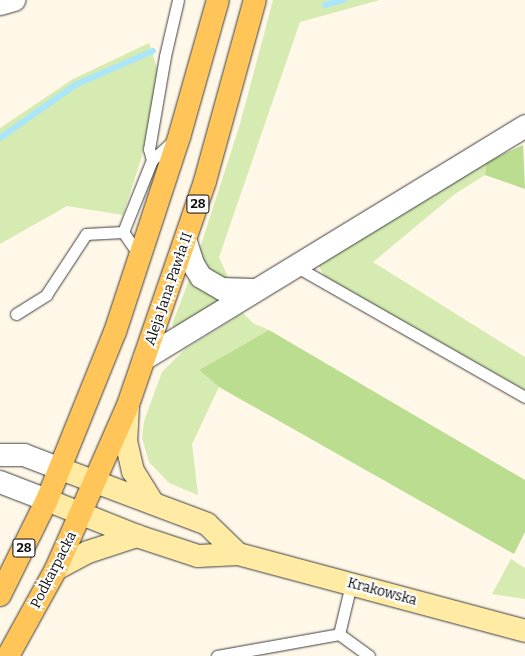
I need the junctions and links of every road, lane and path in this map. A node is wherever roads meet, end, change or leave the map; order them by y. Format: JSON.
{"nodes":[{"id":1,"x":14,"y":0,"type":"edge"},
{"id":2,"x":178,"y":0,"type":"edge"},
{"id":3,"x":218,"y":0,"type":"edge"},
{"id":4,"x":256,"y":0,"type":"edge"},
{"id":5,"x":0,"y":4,"type":"edge"},
{"id":6,"x":525,"y":126,"type":"edge"},
{"id":7,"x":180,"y":134,"type":"junction"},
{"id":8,"x":152,"y":160,"type":"junction"},
{"id":9,"x":123,"y":232,"type":"junction"},
{"id":10,"x":186,"y":242,"type":"junction"},
{"id":11,"x":140,"y":257,"type":"junction"},
{"id":12,"x":297,"y":267,"type":"junction"},
{"id":13,"x":254,"y":290,"type":"junction"},
{"id":14,"x":16,"y":314,"type":"dead end"},
{"id":15,"x":144,"y":359,"type":"junction"},
{"id":16,"x":525,"y":397,"type":"edge"},
{"id":17,"x":128,"y":405,"type":"junction"},
{"id":18,"x":0,"y":456,"type":"edge"},
{"id":19,"x":61,"y":469,"type":"junction"},
{"id":20,"x":96,"y":481,"type":"junction"},
{"id":21,"x":0,"y":482,"type":"edge"},
{"id":22,"x":48,"y":500,"type":"junction"},
{"id":23,"x":152,"y":502,"type":"junction"},
{"id":24,"x":81,"y":515,"type":"junction"},
{"id":25,"x":137,"y":536,"type":"junction"},
{"id":26,"x":238,"y":554,"type":"junction"},
{"id":27,"x":56,"y":570,"type":"junction"},
{"id":28,"x":351,"y":584,"type":"junction"},
{"id":29,"x":0,"y":595,"type":"edge"},
{"id":30,"x":525,"y":631,"type":"edge"},
{"id":31,"x":339,"y":634,"type":"junction"},
{"id":32,"x":8,"y":656,"type":"edge"},
{"id":33,"x":217,"y":656,"type":"edge"},
{"id":34,"x":369,"y":656,"type":"edge"}],
"edges":[{"from":1,"to":5,"type":"street"},
{"from":2,"to":8,"type":"lane"},
{"from":3,"to":7,"type":"main road","number":"28"},
{"from":4,"to":10,"type":"main road","name":"Aleja Jana Pawła II","number":"28"},
{"from":6,"to":12,"type":"street"},
{"from":7,"to":8,"type":"lane"},
{"from":7,"to":11,"type":"main road","number":"28"},
{"from":8,"to":9,"type":"lane"},
{"from":9,"to":11,"type":"lane"},
{"from":9,"to":14,"type":"lane"},
{"from":10,"to":13,"type":"street"},
{"from":10,"to":15,"type":"main road","name":"Aleja Jana Pawła II","number":"28"},
{"from":11,"to":19,"type":"main road","number":"28"},
{"from":12,"to":13,"type":"street"},
{"from":12,"to":16,"type":"lane"},
{"from":13,"to":15,"type":"street"},
{"from":15,"to":17,"type":"main road","name":"Aleja Jana Pawła II","number":"28"},
{"from":17,"to":20,"type":"main road","name":"Aleja Jana Pawła II","number":"28"},
{"from":17,"to":23,"type":"main road"},
{"from":18,"to":19,"type":"street"},
{"from":19,"to":20,"type":"main road","name":"Krakowska"},
{"from":19,"to":22,"type":"main road","number":"28"},
{"from":20,"to":23,"type":"main road","name":"Krakowska"},
{"from":20,"to":24,"type":"main road","name":"Podkarpacka","number":"28"},
{"from":21,"to":22,"type":"street"},
{"from":22,"to":24,"type":"main road","name":"Krakowska"},
{"from":22,"to":29,"type":"main road","number":"28"},
{"from":23,"to":26,"type":"main road","name":"Krakowska"},
{"from":24,"to":25,"type":"main road","name":"Krakowska"},
{"from":24,"to":27,"type":"main road","name":"Podkarpacka","number":"28"},
{"from":25,"to":26,"type":"main road","name":"Krakowska"},
{"from":25,"to":27,"type":"main road"},
{"from":26,"to":28,"type":"main road","name":"Krakowska"},
{"from":27,"to":32,"type":"main road","name":"Podkarpacka","number":"28"},
{"from":28,"to":30,"type":"main road","name":"Krakowska"},
{"from":28,"to":31,"type":"lane"},
{"from":31,"to":33,"type":"lane"},
{"from":31,"to":34,"type":"lane"}]}
